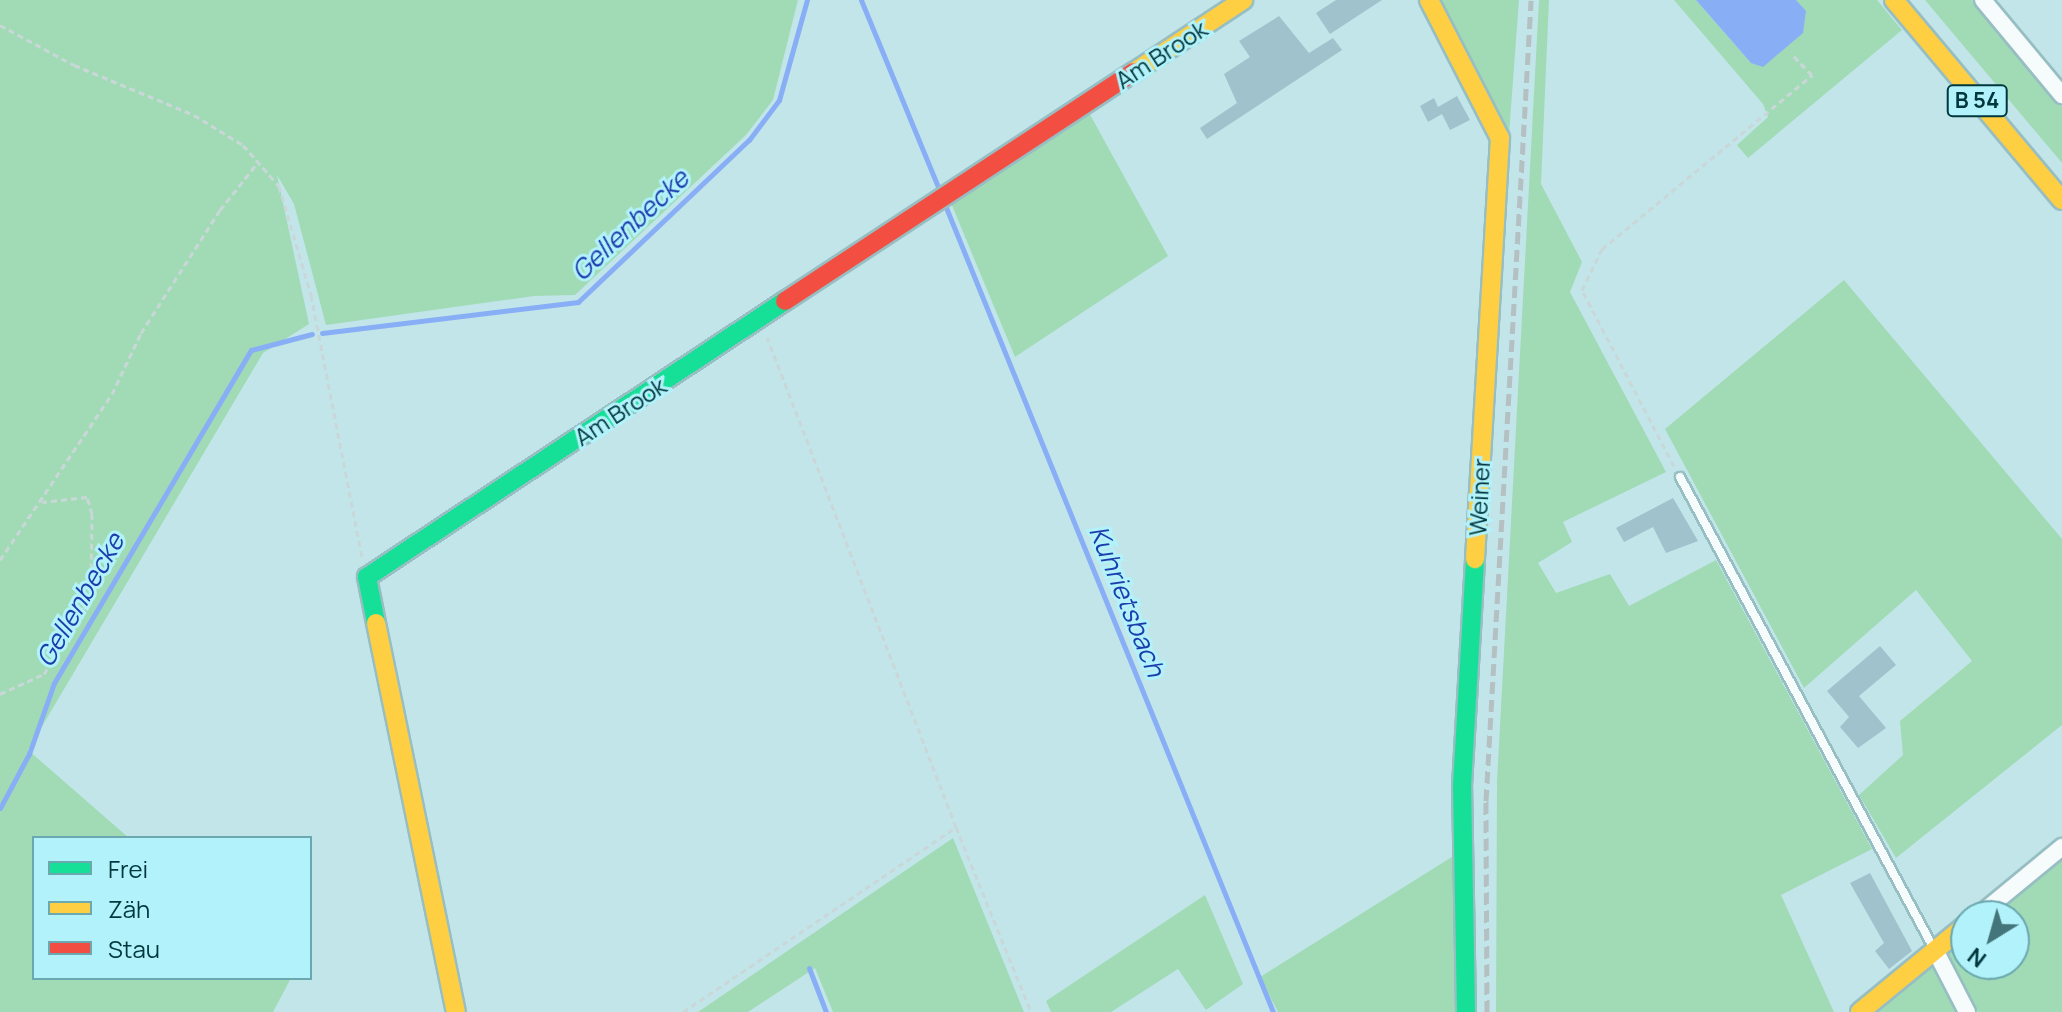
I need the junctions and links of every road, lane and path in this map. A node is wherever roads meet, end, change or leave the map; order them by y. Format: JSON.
{"nodes":[{"id":1,"x":1243,"y":0,"type":"edge"},
{"id":2,"x":1429,"y":0,"type":"edge"},
{"id":3,"x":1894,"y":0,"type":"edge"},
{"id":4,"x":1983,"y":0,"type":"edge"},
{"id":5,"x":0,"y":25,"type":"edge"},
{"id":6,"x":1793,"y":55,"type":"dead end"},
{"id":7,"x":2062,"y":95,"type":"edge"},
{"id":8,"x":258,"y":161,"type":"junction"},
{"id":9,"x":2062,"y":200,"type":"edge"},
{"id":10,"x":760,"y":318,"type":"junction"},
{"id":11,"x":1680,"y":477,"type":"joint"},
{"id":12,"x":41,"y":502,"type":"junction"},
{"id":13,"x":0,"y":560,"type":"edge"},
{"id":14,"x":367,"y":577,"type":"junction"},
{"id":15,"x":0,"y":694,"type":"edge"},
{"id":16,"x":956,"y":827,"type":"junction"},
{"id":17,"x":2062,"y":847,"type":"edge"},
{"id":18,"x":1997,"y":900,"type":"edge"},
{"id":19,"x":1950,"y":938,"type":"edge"},
{"id":20,"x":1935,"y":950,"type":"junction"},
{"id":21,"x":456,"y":1012,"type":"edge"},
{"id":22,"x":683,"y":1012,"type":"edge"},
{"id":23,"x":1031,"y":1012,"type":"edge"},
{"id":24,"x":1466,"y":1012,"type":"edge"},
{"id":25,"x":1860,"y":1012,"type":"edge"},
{"id":26,"x":1967,"y":1012,"type":"edge"}],
"edges":[{"from":1,"to":10,"type":"main road","name":"Am Brook"},
{"from":2,"to":24,"type":"main road","name":"Weiner"},
{"from":3,"to":9,"type":"main road","number":"B 54"},
{"from":4,"to":7,"type":"street"},
{"from":5,"to":8,"type":"path"},
{"from":6,"to":11,"type":"path"},
{"from":8,"to":12,"type":"path"},
{"from":8,"to":14,"type":"path"},
{"from":10,"to":14,"type":"main road","name":"Am Brook"},
{"from":10,"to":16,"type":"path"},
{"from":11,"to":20,"type":"lane"},
{"from":12,"to":13,"type":"path"},
{"from":12,"to":15,"type":"path"},
{"from":14,"to":21,"type":"main road"},
{"from":16,"to":22,"type":"path"},
{"from":16,"to":23,"type":"path"},
{"from":17,"to":18,"type":"street"},
{"from":19,"to":20,"type":"main road"},
{"from":20,"to":25,"type":"main road"},
{"from":20,"to":26,"type":"street"}]}
